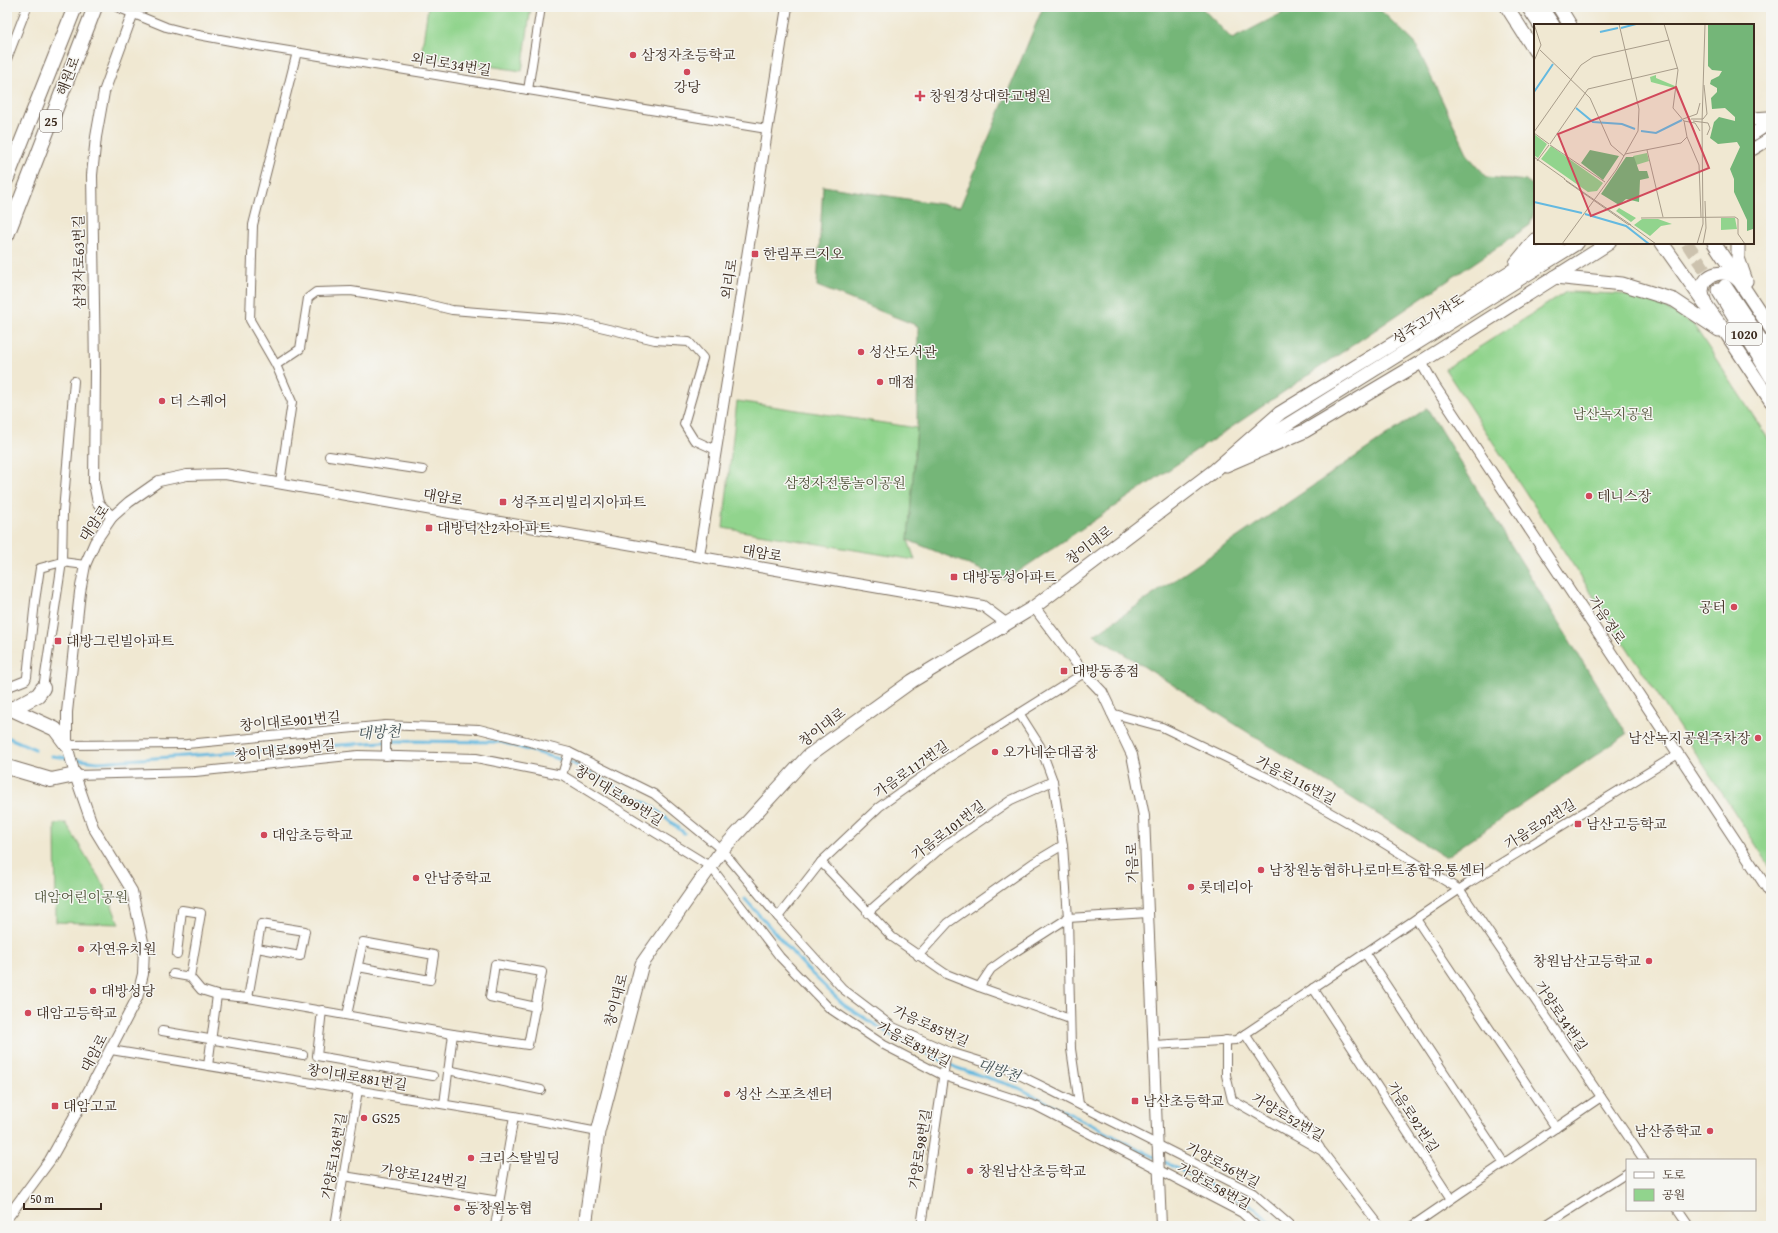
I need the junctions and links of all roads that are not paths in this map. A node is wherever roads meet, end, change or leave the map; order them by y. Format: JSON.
{"nodes":[{"id":1,"x":27,"y":7,"type":"edge"},
{"id":2,"x":75,"y":7,"type":"edge"},
{"id":3,"x":95,"y":7,"type":"edge"},
{"id":4,"x":117,"y":7,"type":"edge"},
{"id":5,"x":541,"y":7,"type":"edge"},
{"id":6,"x":787,"y":7,"type":"edge"},
{"id":7,"x":1507,"y":7,"type":"edge"},
{"id":8,"x":1528,"y":7,"type":"edge"},
{"id":9,"x":1541,"y":7,"type":"edge"},
{"id":10,"x":1558,"y":7,"type":"edge"},
{"id":11,"x":134,"y":10,"type":"edge"},
{"id":12,"x":1539,"y":24,"type":"edge"},
{"id":13,"x":1552,"y":24,"type":"edge"},
{"id":14,"x":1569,"y":24,"type":"edge"},
{"id":15,"x":1534,"y":49,"type":"edge"},
{"id":16,"x":297,"y":52,"type":"junction"},
{"id":17,"x":7,"y":58,"type":"edge"},
{"id":18,"x":528,"y":90,"type":"junction"},
{"id":19,"x":1754,"y":119,"type":"edge"},
{"id":20,"x":1770,"y":119,"type":"edge"},
{"id":21,"x":1754,"y":126,"type":"edge"},
{"id":22,"x":767,"y":129,"type":"junction"},
{"id":23,"x":1754,"y":133,"type":"edge"},
{"id":24,"x":1770,"y":141,"type":"edge"},
{"id":25,"x":1754,"y":149,"type":"edge"},
{"id":26,"x":7,"y":178,"type":"edge"},
{"id":27,"x":7,"y":235,"type":"edge"},
{"id":28,"x":1534,"y":241,"type":"edge"},
{"id":29,"x":1555,"y":244,"type":"edge"},
{"id":30,"x":1576,"y":244,"type":"edge"},
{"id":31,"x":1607,"y":244,"type":"edge"},
{"id":32,"x":1663,"y":244,"type":"edge"},
{"id":33,"x":1715,"y":244,"type":"edge"},
{"id":34,"x":1738,"y":244,"type":"edge"},
{"id":35,"x":1505,"y":274,"type":"junction"},
{"id":36,"x":1554,"y":276,"type":"junction"},
{"id":37,"x":1742,"y":284,"type":"junction"},
{"id":38,"x":1753,"y":301,"type":"junction"},
{"id":39,"x":1706,"y":307,"type":"junction"},
{"id":40,"x":1771,"y":329,"type":"edge"},
{"id":41,"x":1728,"y":336,"type":"junction"},
{"id":42,"x":1771,"y":356,"type":"edge"},
{"id":43,"x":1421,"y":362,"type":"junction"},
{"id":44,"x":276,"y":365,"type":"junction"},
{"id":45,"x":1771,"y":377,"type":"edge"},
{"id":46,"x":74,"y":380,"type":"dead end"},
{"id":47,"x":1771,"y":401,"type":"edge"},
{"id":48,"x":1294,"y":421,"type":"joint"},
{"id":49,"x":716,"y":450,"type":"junction"},
{"id":50,"x":330,"y":456,"type":"dead end"},
{"id":51,"x":423,"y":470,"type":"dead end"},
{"id":52,"x":1216,"y":470,"type":"junction"},
{"id":53,"x":280,"y":483,"type":"junction"},
{"id":54,"x":112,"y":517,"type":"junction"},
{"id":55,"x":699,"y":556,"type":"junction"},
{"id":56,"x":62,"y":562,"type":"junction"},
{"id":57,"x":85,"y":565,"type":"junction"},
{"id":58,"x":1034,"y":607,"type":"junction"},
{"id":59,"x":1007,"y":624,"type":"junction"},
{"id":60,"x":1084,"y":673,"type":"junction"},
{"id":61,"x":7,"y":686,"type":"edge"},
{"id":62,"x":43,"y":688,"type":"joint"},
{"id":63,"x":9,"y":711,"type":"edge"},
{"id":64,"x":1019,"y":713,"type":"junction"},
{"id":65,"x":1111,"y":713,"type":"junction"},
{"id":66,"x":386,"y":725,"type":"junction"},
{"id":67,"x":67,"y":745,"type":"junction"},
{"id":68,"x":569,"y":752,"type":"junction"},
{"id":69,"x":1678,"y":754,"type":"junction"},
{"id":70,"x":386,"y":756,"type":"junction"},
{"id":71,"x":7,"y":758,"type":"edge"},
{"id":72,"x":7,"y":767,"type":"edge"},
{"id":73,"x":28,"y":772,"type":"junction"},
{"id":74,"x":75,"y":775,"type":"junction"},
{"id":75,"x":562,"y":775,"type":"junction"},
{"id":76,"x":1053,"y":781,"type":"junction"},
{"id":77,"x":1063,"y":845,"type":"junction"},
{"id":78,"x":722,"y":850,"type":"junction"},
{"id":79,"x":821,"y":862,"type":"junction"},
{"id":80,"x":711,"y":867,"type":"junction"},
{"id":81,"x":1460,"y":890,"type":"junction"},
{"id":82,"x":1771,"y":894,"type":"edge"},
{"id":83,"x":867,"y":913,"type":"junction"},
{"id":84,"x":1148,"y":913,"type":"junction"},
{"id":85,"x":778,"y":916,"type":"junction"},
{"id":86,"x":1068,"y":918,"type":"junction"},
{"id":87,"x":1416,"y":919,"type":"junction"},
{"id":88,"x":257,"y":948,"type":"junction"},
{"id":89,"x":1365,"y":953,"type":"junction"},
{"id":90,"x":177,"y":954,"type":"dead end"},
{"id":91,"x":918,"y":956,"type":"junction"},
{"id":92,"x":358,"y":967,"type":"junction"},
{"id":93,"x":173,"y":974,"type":"dead end"},
{"id":94,"x":190,"y":977,"type":"junction"},
{"id":95,"x":979,"y":988,"type":"junction"},
{"id":96,"x":1313,"y":988,"type":"junction"},
{"id":97,"x":217,"y":994,"type":"junction"},
{"id":98,"x":248,"y":998,"type":"junction"},
{"id":99,"x":536,"y":1007,"type":"junction"},
{"id":100,"x":322,"y":1010,"type":"junction"},
{"id":101,"x":347,"y":1015,"type":"junction"},
{"id":102,"x":1070,"y":1019,"type":"junction"},
{"id":103,"x":162,"y":1031,"type":"dead end"},
{"id":104,"x":453,"y":1034,"type":"junction"},
{"id":105,"x":1245,"y":1034,"type":"junction"},
{"id":106,"x":211,"y":1040,"type":"junction"},
{"id":107,"x":1226,"y":1040,"type":"junction"},
{"id":108,"x":1154,"y":1045,"type":"junction"},
{"id":109,"x":111,"y":1050,"type":"junction"},
{"id":110,"x":947,"y":1051,"type":"junction"},
{"id":111,"x":303,"y":1055,"type":"dead end"},
{"id":112,"x":208,"y":1066,"type":"junction"},
{"id":113,"x":448,"y":1070,"type":"junction"},
{"id":114,"x":433,"y":1076,"type":"dead end"},
{"id":115,"x":944,"y":1076,"type":"junction"},
{"id":116,"x":358,"y":1090,"type":"junction"},
{"id":117,"x":541,"y":1090,"type":"dead end"},
{"id":118,"x":1601,"y":1097,"type":"junction"},
{"id":119,"x":444,"y":1104,"type":"junction"},
{"id":120,"x":1079,"y":1104,"type":"junction"},
{"id":121,"x":514,"y":1116,"type":"junction"},
{"id":122,"x":1556,"y":1128,"type":"junction"},
{"id":123,"x":598,"y":1132,"type":"junction"},
{"id":124,"x":1158,"y":1148,"type":"junction"},
{"id":125,"x":1322,"y":1150,"type":"junction"},
{"id":126,"x":1643,"y":1159,"type":"edge"},
{"id":127,"x":1504,"y":1163,"type":"junction"},
{"id":128,"x":1159,"y":1168,"type":"junction"},
{"id":129,"x":1626,"y":1173,"type":"edge"},
{"id":130,"x":344,"y":1176,"type":"junction"},
{"id":131,"x":1451,"y":1199,"type":"junction"},
{"id":132,"x":499,"y":1201,"type":"junction"},
{"id":133,"x":1679,"y":1211,"type":"edge"},
{"id":134,"x":7,"y":1218,"type":"edge"},
{"id":135,"x":1687,"y":1223,"type":"edge"},
{"id":136,"x":335,"y":1226,"type":"edge"},
{"id":137,"x":495,"y":1226,"type":"edge"},
{"id":138,"x":585,"y":1226,"type":"edge"},
{"id":139,"x":921,"y":1226,"type":"edge"},
{"id":140,"x":1161,"y":1226,"type":"edge"},
{"id":141,"x":1256,"y":1226,"type":"edge"},
{"id":142,"x":1291,"y":1226,"type":"edge"},
{"id":143,"x":1380,"y":1226,"type":"edge"},
{"id":144,"x":1412,"y":1226,"type":"edge"},
{"id":145,"x":1544,"y":1226,"type":"edge"},
{"id":146,"x":1678,"y":1226,"type":"edge"}],
"edges":[{"from":1,"to":17,"type":"street"},
{"from":2,"to":26,"type":"highway","name":"해원로","number":"25"},
{"from":3,"to":27,"type":"highway","name":"해원로","number":"25"},
{"from":4,"to":11,"type":"street","name":"외리로34번길"},
{"from":5,"to":18,"type":"street"},
{"from":6,"to":22,"type":"street","name":"외리로"},
{"from":7,"to":15,"type":"main road"},
{"from":8,"to":12,"type":"main road"},
{"from":9,"to":13,"type":"main road"},
{"from":10,"to":14,"type":"main road"},
{"from":11,"to":16,"type":"street","name":"외리로34번길"},
{"from":11,"to":54,"type":"street","name":"삼정자로63번길"},
{"from":16,"to":18,"type":"street","name":"외리로34번길"},
{"from":16,"to":44,"type":"street"},
{"from":18,"to":22,"type":"street","name":"외리로34번길"},
{"from":19,"to":20,"type":"main road"},
{"from":20,"to":21,"type":"main road"},
{"from":20,"to":23,"type":"main road"},
{"from":22,"to":49,"type":"street","name":"외리로"},
{"from":24,"to":25,"type":"main road"},
{"from":28,"to":35,"type":"main road"},
{"from":29,"to":35,"type":"main road"},
{"from":30,"to":48,"type":"main road","name":"성주고가차도"},
{"from":31,"to":36,"type":"main road"},
{"from":32,"to":39,"type":"main road"},
{"from":33,"to":37,"type":"main road"},
{"from":34,"to":38,"type":"main road"},
{"from":35,"to":52,"type":"main road"},
{"from":36,"to":41,"type":"main road"},
{"from":36,"to":43,"type":"main road"},
{"from":37,"to":38,"type":"main road"},
{"from":37,"to":39,"type":"main road"},
{"from":38,"to":40,"type":"main road"},
{"from":39,"to":41,"type":"main road"},
{"from":41,"to":47,"type":"main road"},
{"from":42,"to":45,"type":"main road","number":"1020"},
{"from":43,"to":52,"type":"main road"},
{"from":43,"to":69,"type":"street","name":"가음정로"},
{"from":44,"to":49,"type":"street"},
{"from":44,"to":53,"type":"street"},
{"from":46,"to":56,"type":"street"},
{"from":48,"to":52,"type":"main road","name":"창이대로"},
{"from":49,"to":55,"type":"street","name":"외리로"},
{"from":50,"to":51,"type":"street"},
{"from":52,"to":58,"type":"main road","name":"창이대로"},
{"from":53,"to":54,"type":"street","name":"대암로"},
{"from":53,"to":55,"type":"street","name":"대암로"},
{"from":54,"to":57,"type":"street","name":"대암로"},
{"from":55,"to":59,"type":"street","name":"대암로"},
{"from":56,"to":57,"type":"street"},
{"from":56,"to":61,"type":"street"},
{"from":56,"to":62,"type":"street"},
{"from":57,"to":67,"type":"street","name":"대암로"},
{"from":58,"to":59,"type":"main road","name":"창이대로"},
{"from":58,"to":60,"type":"street","name":"가음로"},
{"from":59,"to":78,"type":"main road","name":"창이대로"},
{"from":60,"to":64,"type":"street","name":"가음로117번길"},
{"from":60,"to":65,"type":"street","name":"가음로"},
{"from":62,"to":63,"type":"highway"},
{"from":63,"to":67,"type":"highway"},
{"from":63,"to":67,"type":"highway"},
{"from":64,"to":76,"type":"street"},
{"from":64,"to":79,"type":"street","name":"가음로117번길"},
{"from":65,"to":81,"type":"street","name":"가음로116번길"},
{"from":65,"to":84,"type":"street","name":"가음로"},
{"from":66,"to":67,"type":"street","name":"창이대로901번길"},
{"from":66,"to":68,"type":"street","name":"창이대로901번길"},
{"from":66,"to":70,"type":"street"},
{"from":67,"to":74,"type":"street","name":"대암로"},
{"from":68,"to":75,"type":"street"},
{"from":68,"to":78,"type":"street","name":"창이대로901번길"},
{"from":69,"to":81,"type":"street","name":"가음로92번길"},
{"from":69,"to":82,"type":"street","name":"가음정로"},
{"from":70,"to":74,"type":"street","name":"창이대로899번길"},
{"from":70,"to":75,"type":"street","name":"창이대로899번길"},
{"from":71,"to":73,"type":"highway"},
{"from":72,"to":73,"type":"highway"},
{"from":73,"to":74,"type":"highway"},
{"from":74,"to":109,"type":"street","name":"대암로"},
{"from":75,"to":80,"type":"street","name":"창이대로899번길"},
{"from":76,"to":77,"type":"street"},
{"from":76,"to":83,"type":"street","name":"가음로101번길"},
{"from":77,"to":86,"type":"street"},
{"from":77,"to":91,"type":"street"},
{"from":78,"to":80,"type":"main road","name":"창이대로"},
{"from":78,"to":85,"type":"street","name":"가음로85번길"},
{"from":79,"to":83,"type":"street"},
{"from":79,"to":85,"type":"street","name":"가음로117번길"},
{"from":80,"to":115,"type":"street","name":"가음로83번길"},
{"from":80,"to":123,"type":"main road","name":"창이대로"},
{"from":81,"to":87,"type":"street","name":"가음로92번길"},
{"from":81,"to":118,"type":"street","name":"가양로34번길"},
{"from":83,"to":91,"type":"street"},
{"from":84,"to":86,"type":"street"},
{"from":84,"to":108,"type":"street","name":"가음로"},
{"from":85,"to":110,"type":"street","name":"가음로85번길"},
{"from":86,"to":95,"type":"street"},
{"from":86,"to":102,"type":"street"},
{"from":87,"to":89,"type":"street","name":"가음로92번길"},
{"from":87,"to":122,"type":"street"},
{"from":88,"to":88,"type":"street"},
{"from":88,"to":98,"type":"street"},
{"from":89,"to":96,"type":"street","name":"가음로92번길"},
{"from":89,"to":127,"type":"street"},
{"from":90,"to":94,"type":"street"},
{"from":91,"to":95,"type":"street"},
{"from":92,"to":92,"type":"street"},
{"from":92,"to":101,"type":"street"},
{"from":93,"to":94,"type":"street"},
{"from":94,"to":97,"type":"street"},
{"from":95,"to":102,"type":"street"},
{"from":96,"to":105,"type":"street","name":"가음로92번길"},
{"from":96,"to":131,"type":"street","name":"가음로92번길"},
{"from":97,"to":98,"type":"street"},
{"from":97,"to":106,"type":"street"},
{"from":98,"to":100,"type":"street"},
{"from":99,"to":99,"type":"street"},
{"from":99,"to":104,"type":"street"},
{"from":100,"to":101,"type":"street"},
{"from":100,"to":114,"type":"street"},
{"from":101,"to":104,"type":"street"},
{"from":102,"to":120,"type":"street"},
{"from":103,"to":106,"type":"street"},
{"from":104,"to":113,"type":"street"},
{"from":105,"to":107,"type":"street","name":"가음로92번길"},
{"from":105,"to":125,"type":"street"},
{"from":106,"to":111,"type":"street"},
{"from":106,"to":112,"type":"street"},
{"from":107,"to":108,"type":"street","name":"가음로92번길"},
{"from":107,"to":125,"type":"street","name":"가양로52번길"},
{"from":108,"to":124,"type":"street","name":"가음로"},
{"from":109,"to":112,"type":"street","name":"창이대로881번길"},
{"from":109,"to":134,"type":"street","name":"대암로"},
{"from":110,"to":115,"type":"street","name":"가양로98번길"},
{"from":110,"to":120,"type":"street","name":"가음로85번길"},
{"from":112,"to":116,"type":"street","name":"창이대로881번길"},
{"from":113,"to":117,"type":"street"},
{"from":113,"to":119,"type":"street"},
{"from":115,"to":128,"type":"street","name":"가음로83번길"},
{"from":115,"to":139,"type":"street","name":"가양로98번길"},
{"from":116,"to":119,"type":"street","name":"창이대로881번길"},
{"from":116,"to":130,"type":"street","name":"가양로136번길"},
{"from":118,"to":122,"type":"street"},
{"from":118,"to":126,"type":"street","name":"가양로34번길"},
{"from":119,"to":121,"type":"street","name":"창이대로881번길"},
{"from":120,"to":124,"type":"street","name":"가음로85번길"},
{"from":121,"to":123,"type":"street","name":"창이대로881번길"},
{"from":121,"to":132,"type":"street"},
{"from":122,"to":127,"type":"street"},
{"from":123,"to":138,"type":"main road","name":"창이대로"},
{"from":124,"to":128,"type":"street","name":"가음로"},
{"from":124,"to":142,"type":"street","name":"가양로56번길"},
{"from":125,"to":143,"type":"street","name":"가양로52번길"},
{"from":127,"to":131,"type":"street"},
{"from":128,"to":140,"type":"street"},
{"from":128,"to":141,"type":"street","name":"가양로58번길"},
{"from":129,"to":145,"type":"street"},
{"from":130,"to":132,"type":"street","name":"가양로124번길"},
{"from":130,"to":136,"type":"street","name":"가양로136번길"},
{"from":131,"to":144,"type":"street"},
{"from":132,"to":137,"type":"street"},
{"from":133,"to":135,"type":"street"},
{"from":135,"to":146,"type":"street"}]}
